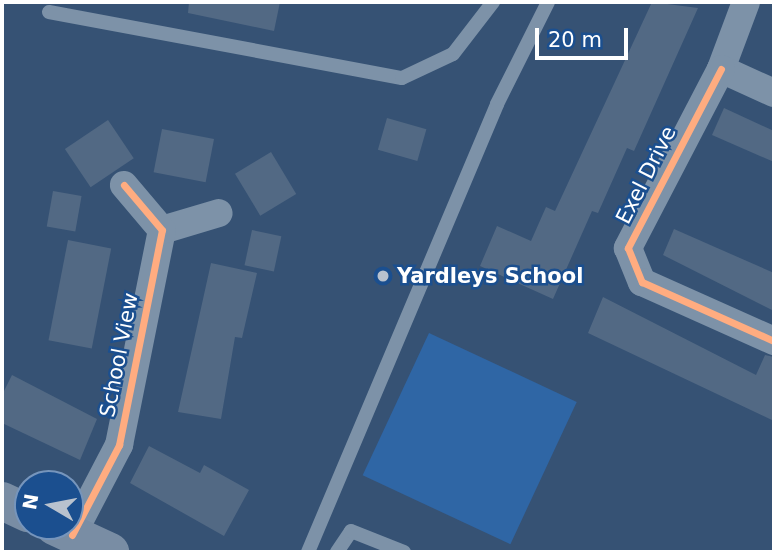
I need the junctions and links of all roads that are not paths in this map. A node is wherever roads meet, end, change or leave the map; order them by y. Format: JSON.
{"nodes":[{"id":1,"x":493,"y":2,"type":"edge"},
{"id":2,"x":548,"y":2,"type":"edge"},
{"id":3,"x":746,"y":2,"type":"edge"},
{"id":4,"x":49,"y":12,"type":"dead end"},
{"id":5,"x":721,"y":69,"type":"junction"},
{"id":6,"x":774,"y":93,"type":"edge"},
{"id":7,"x":124,"y":185,"type":"dead end"},
{"id":8,"x":219,"y":213,"type":"dead end"},
{"id":9,"x":162,"y":230,"type":"junction"},
{"id":10,"x":774,"y":341,"type":"edge"},
{"id":11,"x":84,"y":498,"type":"edge"},
{"id":12,"x":84,"y":540,"type":"edge"},
{"id":13,"x":110,"y":552,"type":"edge"},
{"id":14,"x":308,"y":552,"type":"edge"},
{"id":15,"x":337,"y":552,"type":"edge"},
{"id":16,"x":404,"y":552,"type":"edge"}],
"edges":[{"from":1,"to":4,"type":"lane"},
{"from":2,"to":14,"type":"lane"},
{"from":3,"to":5,"type":"street","name":"Exel Drive"},
{"from":5,"to":6,"type":"street"},
{"from":5,"to":10,"type":"street","name":"Exel Drive"},
{"from":7,"to":9,"type":"street"},
{"from":8,"to":9,"type":"street"},
{"from":9,"to":11,"type":"street","name":"School View"},
{"from":12,"to":13,"type":"street"},
{"from":15,"to":16,"type":"lane"}]}
